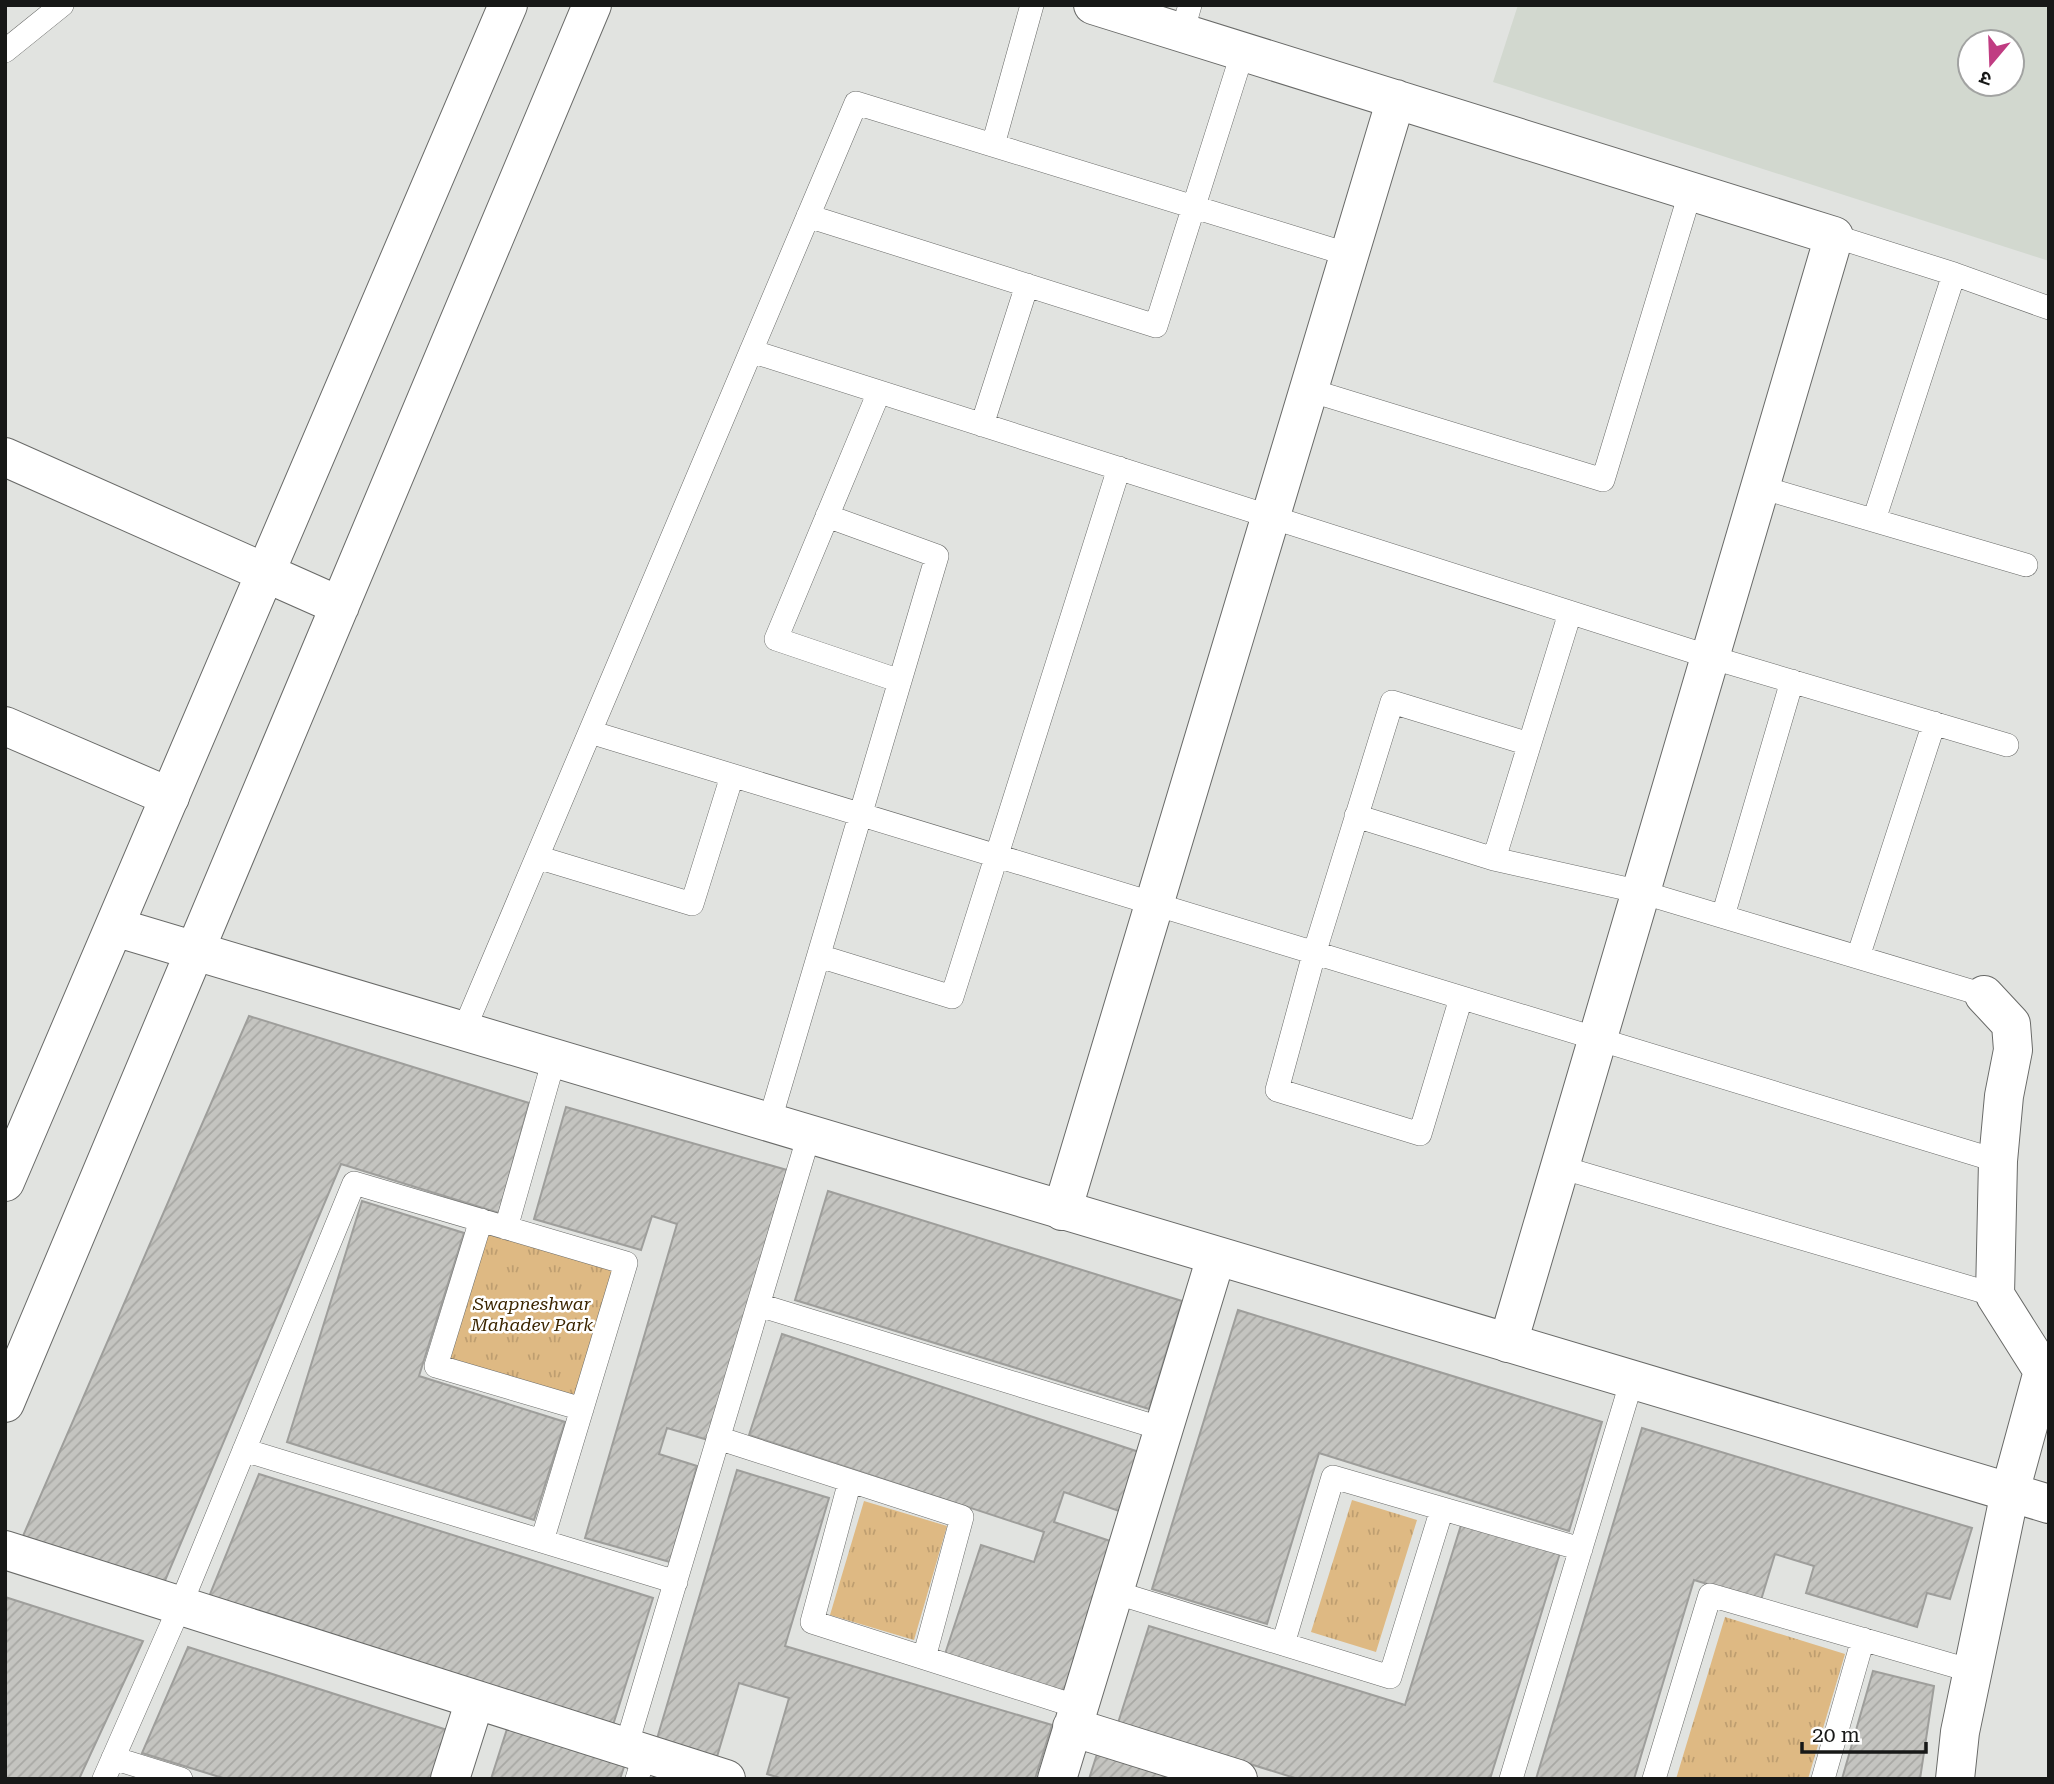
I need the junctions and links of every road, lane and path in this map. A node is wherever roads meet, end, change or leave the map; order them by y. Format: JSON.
{"nodes":[{"id":1,"x":62,"y":5,"type":"edge"},
{"id":2,"x":508,"y":5,"type":"edge"},
{"id":3,"x":592,"y":5,"type":"edge"},
{"id":4,"x":1032,"y":5,"type":"edge"},
{"id":5,"x":1093,"y":5,"type":"edge"},
{"id":6,"x":1186,"y":19,"type":"edge"},
{"id":7,"x":5,"y":51,"type":"edge"},
{"id":8,"x":1242,"y":51,"type":"junction"},
{"id":9,"x":1396,"y":99,"type":"junction"},
{"id":10,"x":992,"y":145,"type":"junction"},
{"id":11,"x":1691,"y":190,"type":"junction"},
{"id":12,"x":1194,"y":207,"type":"junction"},
{"id":13,"x":808,"y":216,"type":"junction"},
{"id":14,"x":1834,"y":236,"type":"junction"},
{"id":15,"x":1350,"y":255,"type":"junction"},
{"id":16,"x":1954,"y":274,"type":"junction"},
{"id":17,"x":1027,"y":285,"type":"junction"},
{"id":18,"x":2049,"y":308,"type":"edge"},
{"id":19,"x":751,"y":351,"type":"junction"},
{"id":20,"x":1309,"y":390,"type":"junction"},
{"id":21,"x":879,"y":392,"type":"junction"},
{"id":22,"x":982,"y":425,"type":"junction"},
{"id":23,"x":5,"y":457,"type":"edge"},
{"id":24,"x":1119,"y":468,"type":"junction"},
{"id":25,"x":1760,"y":487,"type":"junction"},
{"id":26,"x":827,"y":516,"type":"junction"},
{"id":27,"x":1271,"y":517,"type":"junction"},
{"id":28,"x":1874,"y":520,"type":"junction"},
{"id":29,"x":2026,"y":565,"type":"dead end"},
{"id":30,"x":265,"y":573,"type":"junction"},
{"id":31,"x":340,"y":606,"type":"junction"},
{"id":32,"x":1570,"y":613,"type":"junction"},
{"id":33,"x":1710,"y":657,"type":"junction"},
{"id":34,"x":900,"y":681,"type":"junction"},
{"id":35,"x":1792,"y":681,"type":"junction"},
{"id":36,"x":1934,"y":723,"type":"junction"},
{"id":37,"x":5,"y":726,"type":"edge"},
{"id":38,"x":590,"y":732,"type":"junction"},
{"id":39,"x":1530,"y":744,"type":"junction"},
{"id":40,"x":2007,"y":745,"type":"dead end"},
{"id":41,"x":732,"y":776,"type":"junction"},
{"id":42,"x":170,"y":797,"type":"junction"},
{"id":43,"x":861,"y":815,"type":"junction"},
{"id":44,"x":1356,"y":816,"type":"junction"},
{"id":45,"x":995,"y":856,"type":"junction"},
{"id":46,"x":537,"y":857,"type":"junction"},
{"id":47,"x":1494,"y":859,"type":"junction"},
{"id":48,"x":1641,"y":892,"type":"junction"},
{"id":49,"x":1154,"y":905,"type":"junction"},
{"id":50,"x":1723,"y":916,"type":"junction"},
{"id":51,"x":115,"y":927,"type":"junction"},
{"id":52,"x":195,"y":951,"type":"junction"},
{"id":53,"x":1314,"y":954,"type":"junction"},
{"id":54,"x":819,"y":956,"type":"junction"},
{"id":55,"x":1858,"y":957,"type":"junction"},
{"id":56,"x":1984,"y":995,"type":"joint"},
{"id":57,"x":1461,"y":998,"type":"junction"},
{"id":58,"x":463,"y":1032,"type":"junction"},
{"id":59,"x":1597,"y":1039,"type":"junction"},
{"id":60,"x":554,"y":1059,"type":"junction"},
{"id":61,"x":769,"y":1123,"type":"junction"},
{"id":62,"x":809,"y":1135,"type":"junction"},
{"id":63,"x":1998,"y":1161,"type":"junction"},
{"id":64,"x":1560,"y":1167,"type":"junction"},
{"id":65,"x":5,"y":1182,"type":"edge"},
{"id":66,"x":1062,"y":1211,"type":"junction"},
{"id":67,"x":481,"y":1220,"type":"junction"},
{"id":68,"x":506,"y":1228,"type":"junction"},
{"id":69,"x":1216,"y":1257,"type":"junction"},
{"id":70,"x":1995,"y":1295,"type":"junction"},
{"id":71,"x":759,"y":1305,"type":"junction"},
{"id":72,"x":1508,"y":1343,"type":"junction"},
{"id":73,"x":1632,"y":1380,"type":"junction"},
{"id":74,"x":5,"y":1403,"type":"edge"},
{"id":75,"x":582,"y":1409,"type":"junction"},
{"id":76,"x":1163,"y":1429,"type":"junction"},
{"id":77,"x":719,"y":1438,"type":"junction"},
{"id":78,"x":244,"y":1450,"type":"junction"},
{"id":79,"x":850,"y":1481,"type":"junction"},
{"id":80,"x":2010,"y":1492,"type":"junction"},
{"id":81,"x":2049,"y":1504,"type":"edge"},
{"id":82,"x":1441,"y":1509,"type":"junction"},
{"id":83,"x":542,"y":1541,"type":"junction"},
{"id":84,"x":1581,"y":1549,"type":"junction"},
{"id":85,"x":5,"y":1550,"type":"edge"},
{"id":86,"x":676,"y":1582,"type":"junction"},
{"id":87,"x":1114,"y":1592,"type":"junction"},
{"id":88,"x":180,"y":1606,"type":"junction"},
{"id":89,"x":1863,"y":1639,"type":"junction"},
{"id":90,"x":1283,"y":1644,"type":"junction"},
{"id":91,"x":924,"y":1658,"type":"junction"},
{"id":92,"x":1972,"y":1671,"type":"junction"},
{"id":93,"x":475,"y":1700,"type":"junction"},
{"id":94,"x":1075,"y":1717,"type":"junction"},
{"id":95,"x":636,"y":1760,"type":"edge"},
{"id":96,"x":109,"y":1768,"type":"edge"},
{"id":97,"x":181,"y":1779,"type":"edge"},
{"id":98,"x":450,"y":1779,"type":"edge"},
{"id":99,"x":726,"y":1779,"type":"edge"},
{"id":100,"x":1057,"y":1779,"type":"edge"},
{"id":101,"x":1238,"y":1779,"type":"edge"},
{"id":102,"x":1511,"y":1779,"type":"edge"},
{"id":103,"x":1654,"y":1779,"type":"edge"},
{"id":104,"x":1823,"y":1779,"type":"edge"},
{"id":105,"x":1955,"y":1779,"type":"edge"}],
"edges":[{"from":1,"to":7,"type":"lane"},
{"from":2,"to":30,"type":"street"},
{"from":3,"to":31,"type":"street"},
{"from":4,"to":10,"type":"lane"},
{"from":5,"to":6,"type":"street"},
{"from":6,"to":8,"type":"street"},
{"from":8,"to":9,"type":"street"},
{"from":8,"to":12,"type":"lane"},
{"from":9,"to":11,"type":"street"},
{"from":9,"to":15,"type":"street"},
{"from":10,"to":12,"type":"lane"},
{"from":10,"to":13,"type":"lane"},
{"from":11,"to":14,"type":"street"},
{"from":11,"to":20,"type":"lane"},
{"from":12,"to":15,"type":"lane"},
{"from":12,"to":17,"type":"lane"},
{"from":13,"to":17,"type":"lane"},
{"from":13,"to":19,"type":"lane"},
{"from":14,"to":16,"type":"lane"},
{"from":14,"to":25,"type":"street"},
{"from":15,"to":20,"type":"street"},
{"from":16,"to":18,"type":"lane"},
{"from":16,"to":28,"type":"lane"},
{"from":17,"to":22,"type":"lane"},
{"from":19,"to":21,"type":"lane"},
{"from":19,"to":38,"type":"lane"},
{"from":20,"to":27,"type":"street"},
{"from":21,"to":22,"type":"lane"},
{"from":21,"to":26,"type":"lane"},
{"from":22,"to":24,"type":"lane"},
{"from":23,"to":30,"type":"street"},
{"from":24,"to":27,"type":"lane"},
{"from":24,"to":45,"type":"lane"},
{"from":25,"to":28,"type":"lane"},
{"from":25,"to":33,"type":"street"},
{"from":26,"to":34,"type":"lane"},
{"from":26,"to":34,"type":"lane"},
{"from":27,"to":32,"type":"lane"},
{"from":27,"to":49,"type":"street"},
{"from":28,"to":29,"type":"lane"},
{"from":30,"to":31,"type":"street"},
{"from":30,"to":42,"type":"street"},
{"from":31,"to":52,"type":"street"},
{"from":32,"to":33,"type":"lane"},
{"from":32,"to":39,"type":"lane"},
{"from":33,"to":35,"type":"lane"},
{"from":33,"to":48,"type":"street"},
{"from":34,"to":43,"type":"lane"},
{"from":35,"to":36,"type":"lane"},
{"from":35,"to":50,"type":"lane"},
{"from":36,"to":40,"type":"lane"},
{"from":36,"to":55,"type":"lane"},
{"from":37,"to":42,"type":"street"},
{"from":38,"to":41,"type":"lane"},
{"from":38,"to":46,"type":"lane"},
{"from":39,"to":44,"type":"lane"},
{"from":39,"to":47,"type":"lane"},
{"from":41,"to":43,"type":"lane"},
{"from":41,"to":46,"type":"lane"},
{"from":42,"to":51,"type":"street"},
{"from":43,"to":45,"type":"lane"},
{"from":43,"to":54,"type":"lane"},
{"from":44,"to":47,"type":"lane"},
{"from":44,"to":53,"type":"lane"},
{"from":45,"to":49,"type":"lane"},
{"from":45,"to":54,"type":"lane"},
{"from":46,"to":58,"type":"lane"},
{"from":47,"to":48,"type":"lane"},
{"from":48,"to":50,"type":"lane"},
{"from":48,"to":59,"type":"street"},
{"from":49,"to":53,"type":"lane"},
{"from":49,"to":66,"type":"street"},
{"from":50,"to":55,"type":"lane"},
{"from":51,"to":52,"type":"street"},
{"from":51,"to":65,"type":"street"},
{"from":52,"to":58,"type":"street"},
{"from":52,"to":74,"type":"street"},
{"from":53,"to":57,"type":"lane"},
{"from":53,"to":57,"type":"lane"},
{"from":54,"to":61,"type":"lane"},
{"from":55,"to":56,"type":"lane"},
{"from":56,"to":63,"type":"street"},
{"from":57,"to":59,"type":"lane"},
{"from":58,"to":60,"type":"street"},
{"from":59,"to":63,"type":"lane"},
{"from":59,"to":64,"type":"street"},
{"from":60,"to":61,"type":"street"},
{"from":60,"to":68,"type":"lane"},
{"from":61,"to":62,"type":"street"},
{"from":62,"to":66,"type":"street"},
{"from":62,"to":71,"type":"lane"},
{"from":63,"to":70,"type":"street"},
{"from":64,"to":70,"type":"lane"},
{"from":64,"to":72,"type":"street"},
{"from":66,"to":69,"type":"street"},
{"from":67,"to":68,"type":"lane"},
{"from":67,"to":75,"type":"lane"},
{"from":67,"to":78,"type":"lane"},
{"from":68,"to":75,"type":"lane"},
{"from":69,"to":72,"type":"street"},
{"from":69,"to":76,"type":"street"},
{"from":70,"to":80,"type":"street"},
{"from":71,"to":76,"type":"lane"},
{"from":71,"to":77,"type":"lane"},
{"from":72,"to":73,"type":"street"},
{"from":73,"to":80,"type":"street"},
{"from":73,"to":84,"type":"lane"},
{"from":75,"to":83,"type":"lane"},
{"from":76,"to":87,"type":"street"},
{"from":77,"to":79,"type":"lane"},
{"from":77,"to":86,"type":"lane"},
{"from":78,"to":83,"type":"lane"},
{"from":78,"to":88,"type":"lane"},
{"from":79,"to":91,"type":"lane"},
{"from":79,"to":91,"type":"lane"},
{"from":80,"to":81,"type":"street"},
{"from":80,"to":92,"type":"street"},
{"from":82,"to":84,"type":"lane"},
{"from":82,"to":90,"type":"lane"},
{"from":82,"to":90,"type":"lane"},
{"from":83,"to":86,"type":"lane"},
{"from":84,"to":102,"type":"lane"},
{"from":85,"to":88,"type":"street"},
{"from":86,"to":95,"type":"lane"},
{"from":87,"to":90,"type":"lane"},
{"from":87,"to":94,"type":"street"},
{"from":88,"to":93,"type":"street"},
{"from":88,"to":96,"type":"lane"},
{"from":89,"to":92,"type":"lane"},
{"from":89,"to":103,"type":"lane"},
{"from":89,"to":104,"type":"lane"},
{"from":91,"to":94,"type":"lane"},
{"from":92,"to":105,"type":"street"},
{"from":93,"to":95,"type":"street"},
{"from":93,"to":98,"type":"street"},
{"from":94,"to":100,"type":"street"},
{"from":94,"to":101,"type":"street"},
{"from":95,"to":99,"type":"street"},
{"from":96,"to":97,"type":"lane"}]}
